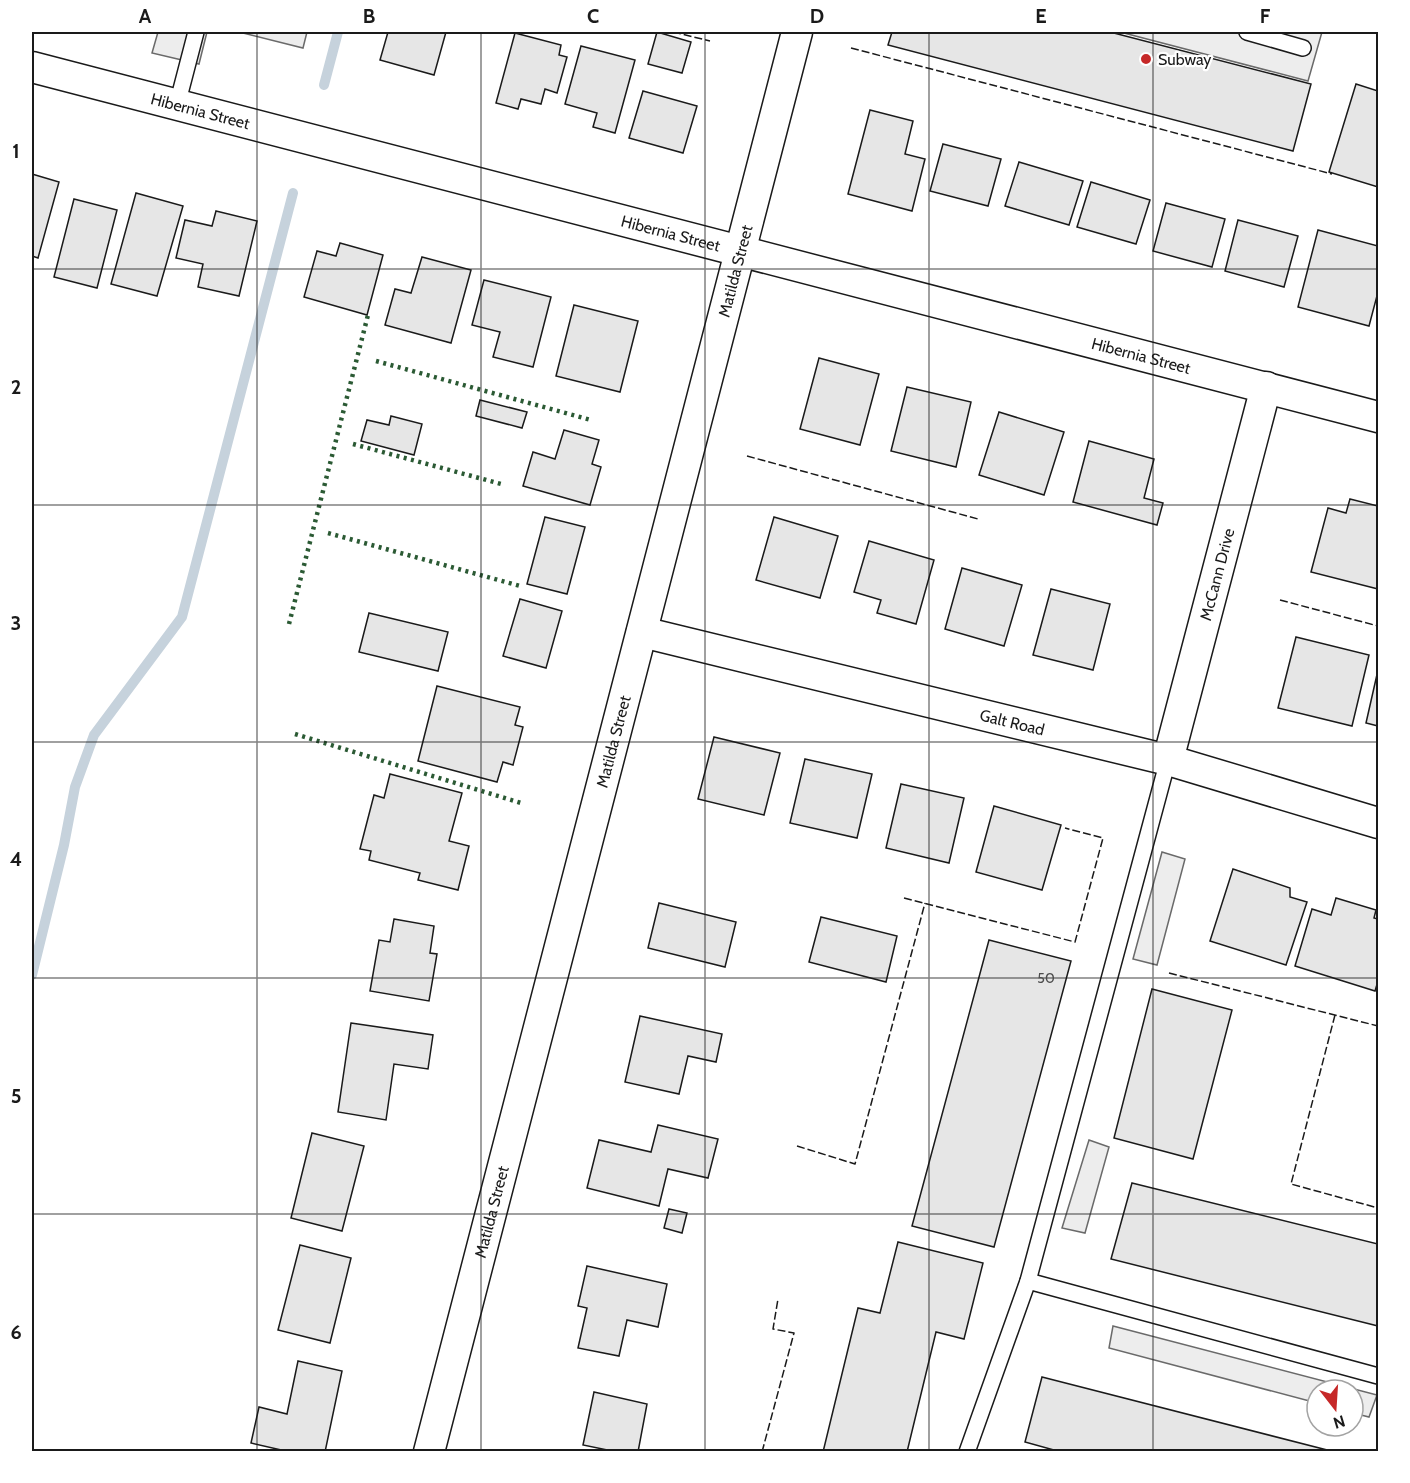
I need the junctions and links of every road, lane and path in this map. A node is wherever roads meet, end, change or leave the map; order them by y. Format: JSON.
{"nodes":[{"id":1,"x":196,"y":32,"type":"edge"},
{"id":2,"x":797,"y":32,"type":"edge"},
{"id":3,"x":1246,"y":32,"type":"edge"},
{"id":4,"x":1303,"y":48,"type":"dead end"},
{"id":5,"x":32,"y":67,"type":"edge"},
{"id":6,"x":177,"y":105,"type":"junction"},
{"id":7,"x":741,"y":250,"type":"junction"},
{"id":8,"x":1266,"y":387,"type":"junction"},
{"id":9,"x":1378,"y":417,"type":"edge"},
{"id":10,"x":642,"y":632,"type":"junction"},
{"id":11,"x":1168,"y":760,"type":"junction"},
{"id":12,"x":1378,"y":823,"type":"edge"},
{"id":13,"x":1028,"y":1281,"type":"junction"},
{"id":14,"x":1378,"y":1376,"type":"edge"},
{"id":15,"x":429,"y":1452,"type":"edge"},
{"id":16,"x":967,"y":1452,"type":"edge"}],
"edges":[{"from":1,"to":6,"type":"lane"},
{"from":2,"to":7,"type":"street","name":"Matilda Street"},
{"from":3,"to":4,"type":"lane"},
{"from":5,"to":6,"type":"street","name":"Hibernia Street"},
{"from":6,"to":7,"type":"street","name":"Hibernia Street"},
{"from":7,"to":8,"type":"street","name":"Hibernia Street"},
{"from":7,"to":10,"type":"street","name":"Matilda Street"},
{"from":8,"to":9,"type":"street","name":"Hibernia Street"},
{"from":8,"to":11,"type":"street","name":"McCann Drive"},
{"from":10,"to":11,"type":"street","name":"Galt Road"},
{"from":10,"to":15,"type":"street","name":"Matilda Street"},
{"from":11,"to":12,"type":"street","name":"Galt Road"},
{"from":11,"to":13,"type":"lane"},
{"from":13,"to":14,"type":"lane"},
{"from":13,"to":16,"type":"lane"}]}
